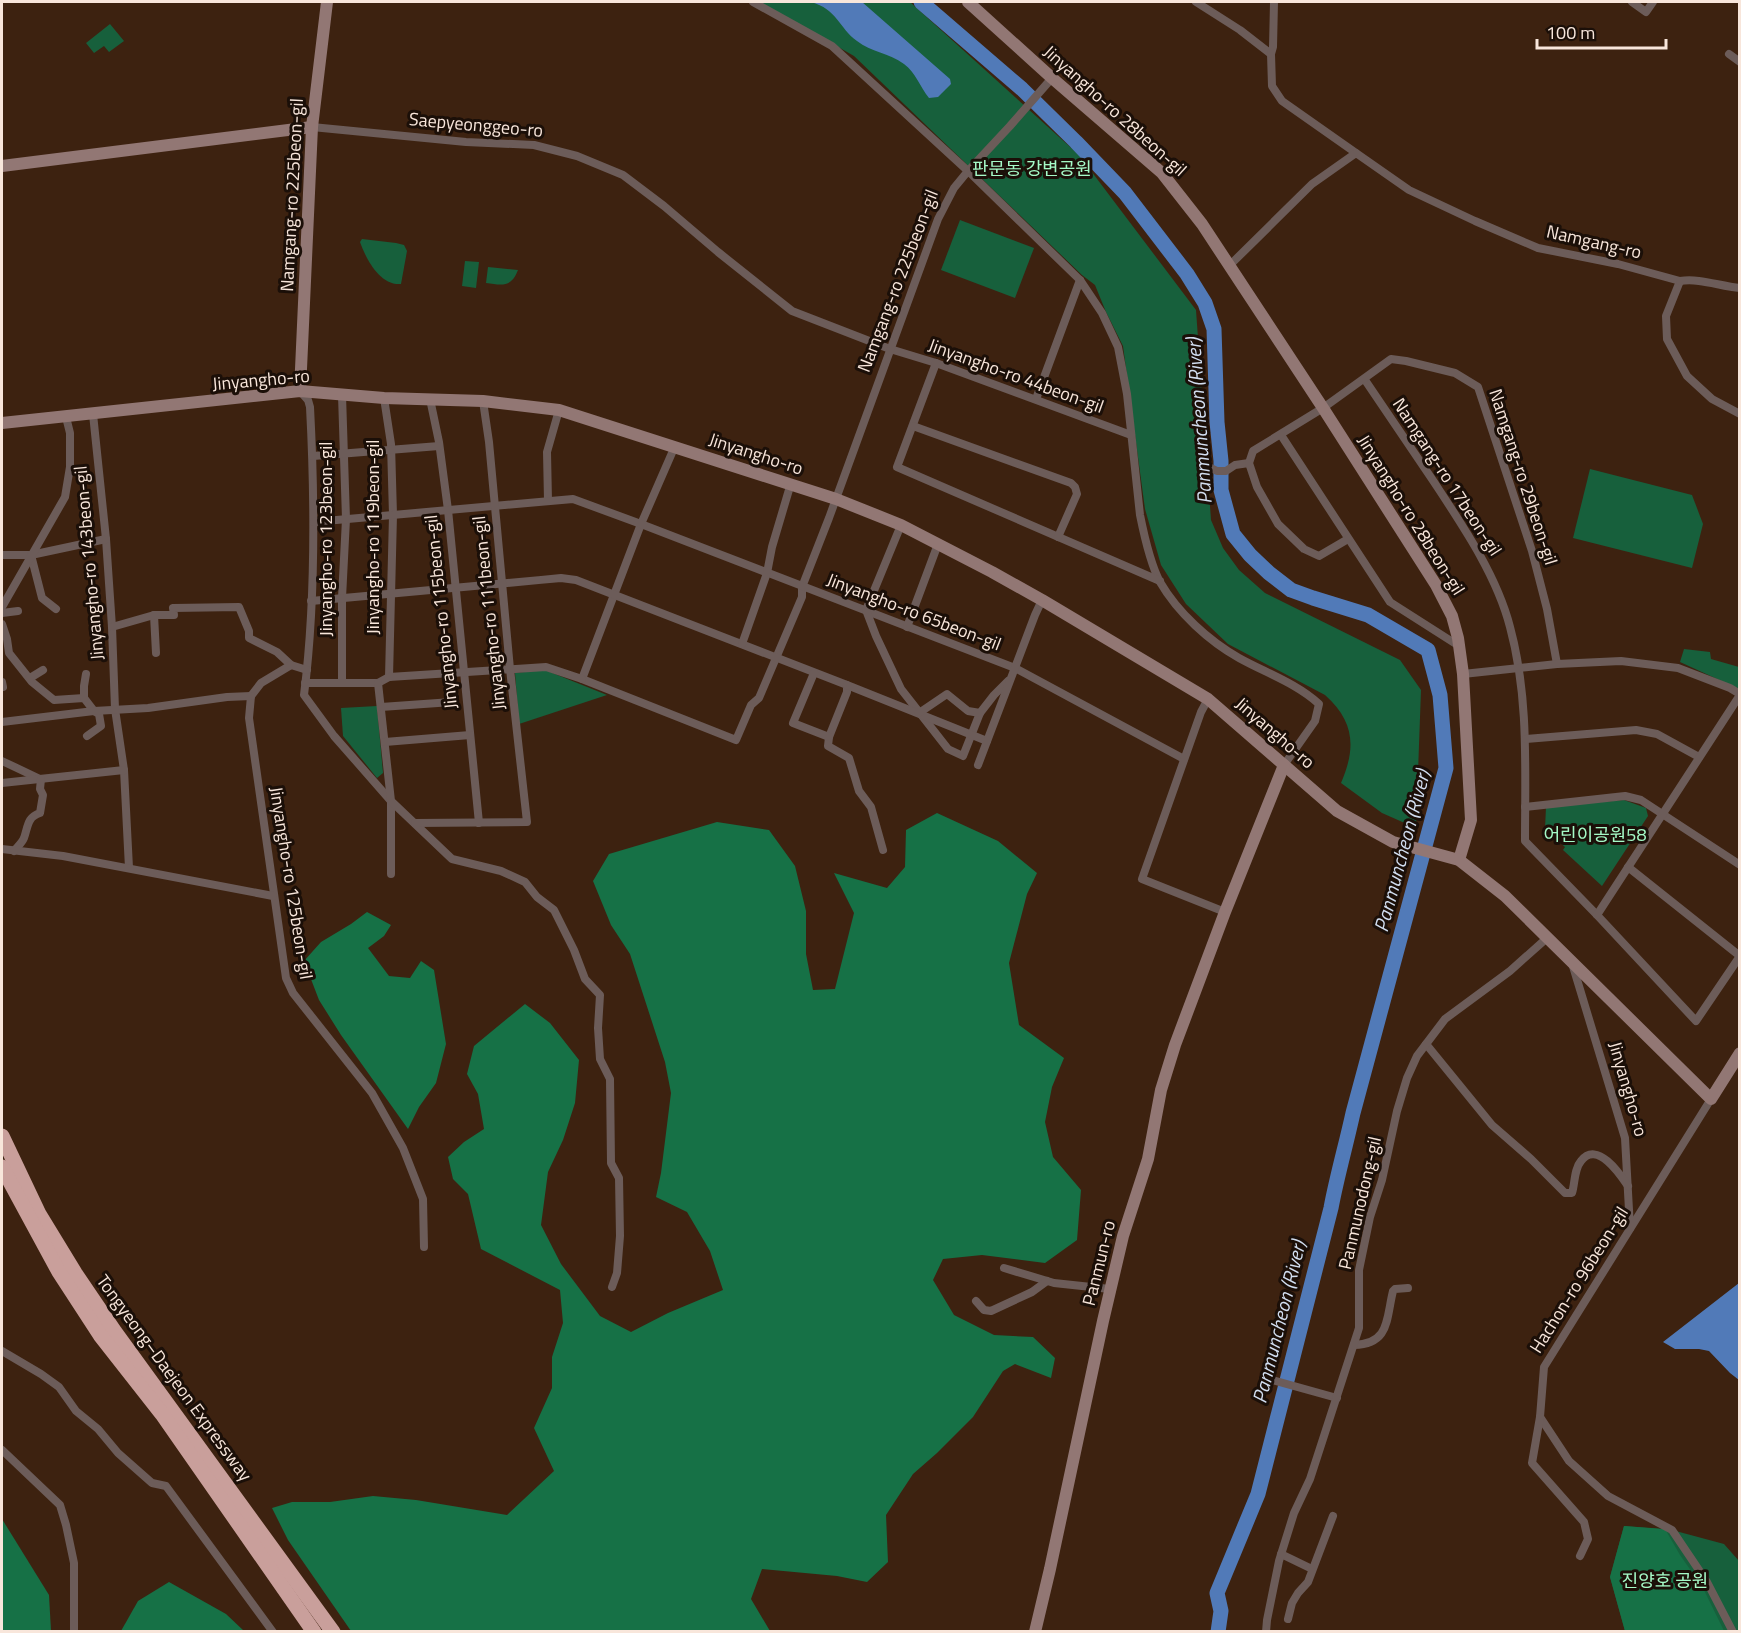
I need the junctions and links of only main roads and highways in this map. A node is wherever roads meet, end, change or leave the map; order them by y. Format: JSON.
{"nodes":[{"id":1,"x":2,"y":1136,"type":"edge"},
{"id":2,"x":2,"y":1167,"type":"edge"},
{"id":3,"x":314,"y":1632,"type":"edge"},
{"id":4,"x":333,"y":1632,"type":"edge"}],
"edges":[{"from":1,"to":4,"type":"highway","name":"Tongyeong–Daejeon Expressway"},
{"from":2,"to":3,"type":"highway","name":"Tongyeong–Daejeon Expressway"}]}
